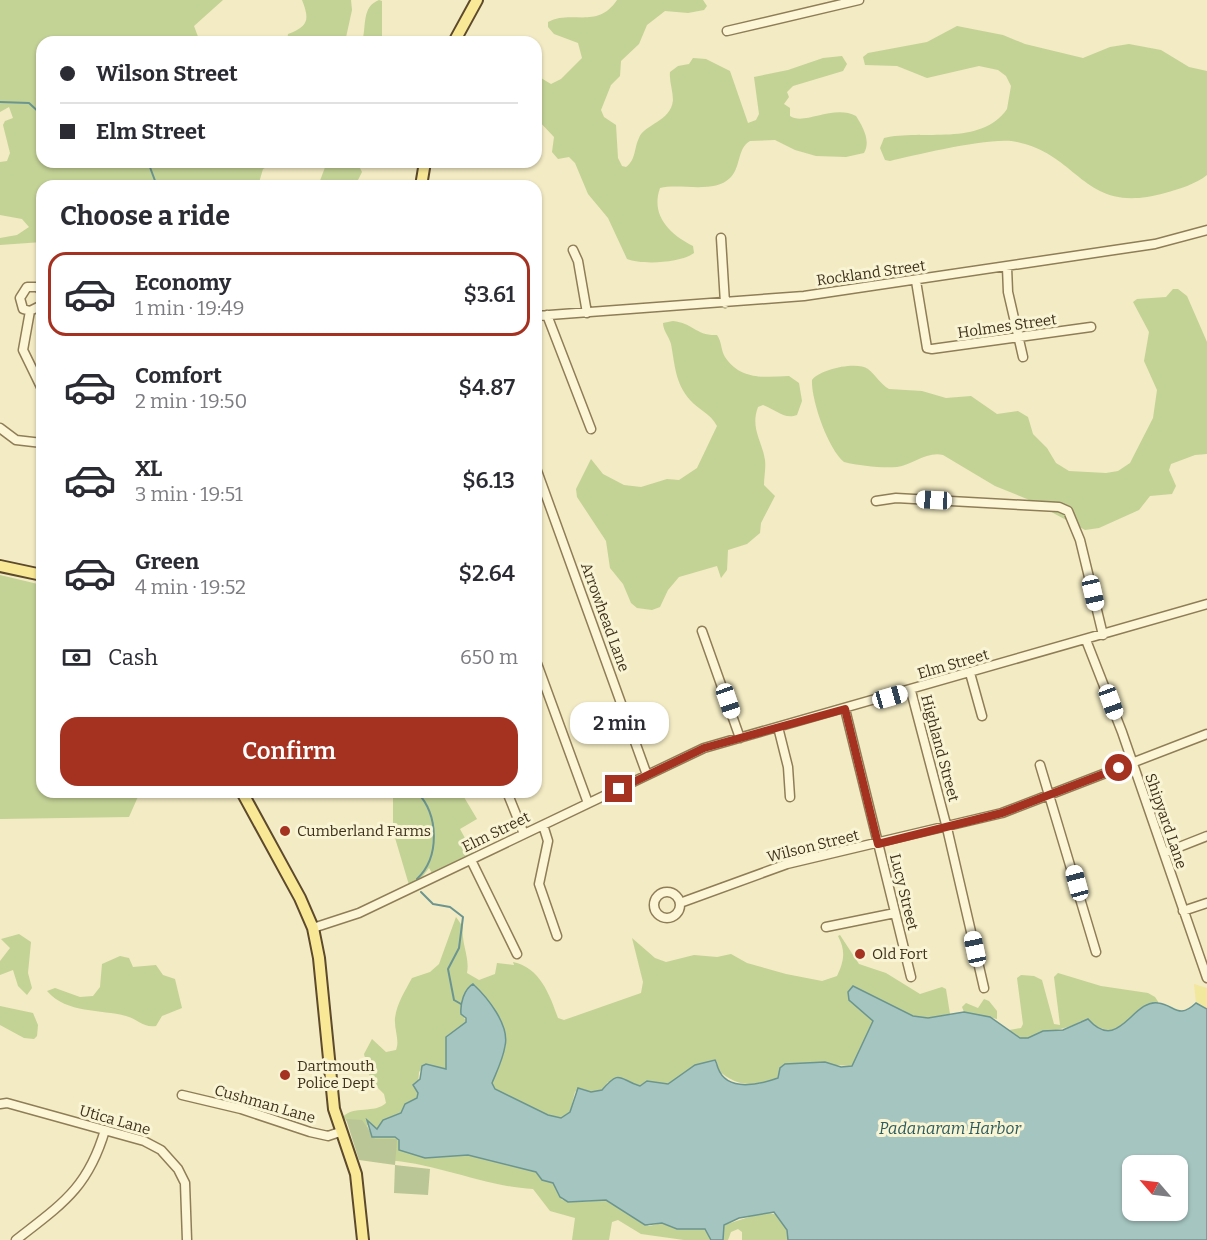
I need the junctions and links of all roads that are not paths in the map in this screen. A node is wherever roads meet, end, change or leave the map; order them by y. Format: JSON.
{"nodes":[{"id":1,"x":477,"y":0,"type":"edge"},
{"id":2,"x":859,"y":0,"type":"edge"},
{"id":3,"x":727,"y":31,"type":"dead end"},
{"id":4,"x":457,"y":36,"type":"edge"},
{"id":5,"x":1207,"y":230,"type":"edge"},
{"id":6,"x":721,"y":238,"type":"dead end"},
{"id":7,"x":573,"y":250,"type":"dead end"},
{"id":8,"x":1007,"y":267,"type":"junction"},
{"id":9,"x":916,"y":281,"type":"junction"},
{"id":10,"x":36,"y":287,"type":"edge"},
{"id":11,"x":725,"y":303,"type":"junction"},
{"id":12,"x":36,"y":308,"type":"edge"},
{"id":13,"x":30,"y":311,"type":"junction"},
{"id":14,"x":587,"y":313,"type":"junction"},
{"id":15,"x":542,"y":315,"type":"edge"},
{"id":16,"x":547,"y":315,"type":"junction"},
{"id":17,"x":1091,"y":327,"type":"dead end"},
{"id":18,"x":1020,"y":338,"type":"junction"},
{"id":19,"x":1023,"y":357,"type":"dead end"},
{"id":20,"x":36,"y":377,"type":"edge"},
{"id":21,"x":0,"y":428,"type":"edge"},
{"id":22,"x":591,"y":429,"type":"dead end"},
{"id":23,"x":36,"y":442,"type":"edge"},
{"id":24,"x":542,"y":485,"type":"edge"},
{"id":25,"x":876,"y":501,"type":"dead end"},
{"id":26,"x":0,"y":566,"type":"edge"},
{"id":27,"x":36,"y":573,"type":"edge"},
{"id":28,"x":1207,"y":605,"type":"edge"},
{"id":29,"x":702,"y":631,"type":"dead end"},
{"id":30,"x":1103,"y":635,"type":"junction"},
{"id":31,"x":1086,"y":640,"type":"junction"},
{"id":32,"x":970,"y":673,"type":"junction"},
{"id":33,"x":542,"y":677,"type":"edge"},
{"id":34,"x":911,"y":691,"type":"junction"},
{"id":35,"x":845,"y":709,"type":"junction"},
{"id":36,"x":982,"y":716,"type":"dead end"},
{"id":37,"x":778,"y":727,"type":"junction"},
{"id":38,"x":1207,"y":734,"type":"edge"},
{"id":39,"x":740,"y":738,"type":"junction"},
{"id":40,"x":1132,"y":763,"type":"junction"},
{"id":41,"x":1040,"y":765,"type":"dead end"},
{"id":42,"x":647,"y":775,"type":"junction"},
{"id":43,"x":1051,"y":795,"type":"junction"},
{"id":44,"x":790,"y":797,"type":"dead end"},
{"id":45,"x":245,"y":798,"type":"edge"},
{"id":46,"x":509,"y":798,"type":"edge"},
{"id":47,"x":588,"y":803,"type":"junction"},
{"id":48,"x":543,"y":825,"type":"junction"},
{"id":49,"x":947,"y":828,"type":"junction"},
{"id":50,"x":524,"y":834,"type":"junction"},
{"id":51,"x":1207,"y":837,"type":"edge"},
{"id":52,"x":878,"y":844,"type":"junction"},
{"id":53,"x":1164,"y":853,"type":"junction"},
{"id":54,"x":471,"y":860,"type":"junction"},
{"id":55,"x":680,"y":903,"type":"dead end"},
{"id":56,"x":1207,"y":903,"type":"edge"},
{"id":57,"x":1183,"y":911,"type":"junction"},
{"id":58,"x":895,"y":913,"type":"junction"},
{"id":59,"x":826,"y":927,"type":"dead end"},
{"id":60,"x":313,"y":928,"type":"junction"},
{"id":61,"x":557,"y":936,"type":"dead end"},
{"id":62,"x":1096,"y":952,"type":"dead end"},
{"id":63,"x":517,"y":954,"type":"dead end"},
{"id":64,"x":1206,"y":972,"type":"edge"},
{"id":65,"x":911,"y":977,"type":"dead end"},
{"id":66,"x":984,"y":988,"type":"dead end"},
{"id":67,"x":183,"y":1095,"type":"dead end"},
{"id":68,"x":0,"y":1106,"type":"edge"},
{"id":69,"x":105,"y":1130,"type":"junction"},
{"id":70,"x":340,"y":1132,"type":"junction"},
{"id":71,"x":16,"y":1240,"type":"edge"},
{"id":72,"x":187,"y":1240,"type":"edge"},
{"id":73,"x":363,"y":1240,"type":"edge"}],
"edges":[{"from":1,"to":4,"type":"main road"},
{"from":2,"to":3,"type":"street"},
{"from":5,"to":8,"type":"street","name":"Rockland Street"},
{"from":6,"to":11,"type":"street"},
{"from":7,"to":14,"type":"street"},
{"from":8,"to":9,"type":"street","name":"Rockland Street"},
{"from":8,"to":18,"type":"street"},
{"from":9,"to":11,"type":"street","name":"Rockland Street"},
{"from":9,"to":18,"type":"street","name":"Holmes Street"},
{"from":10,"to":13,"type":"street"},
{"from":11,"to":14,"type":"street","name":"Rockland Street"},
{"from":12,"to":13,"type":"street"},
{"from":13,"to":20,"type":"street"},
{"from":14,"to":16,"type":"street","name":"Rockland Street"},
{"from":15,"to":16,"type":"street","name":"Rockland Street"},
{"from":16,"to":22,"type":"street"},
{"from":17,"to":18,"type":"street","name":"Holmes Street"},
{"from":18,"to":19,"type":"street"},
{"from":21,"to":23,"type":"street"},
{"from":24,"to":42,"type":"street","name":"Arrowhead Lane"},
{"from":25,"to":30,"type":"street"},
{"from":26,"to":27,"type":"main road"},
{"from":28,"to":30,"type":"street","name":"Elm Street"},
{"from":29,"to":39,"type":"street"},
{"from":30,"to":31,"type":"street","name":"Elm Street"},
{"from":31,"to":32,"type":"street","name":"Elm Street"},
{"from":31,"to":40,"type":"street","name":"Shipyard Lane"},
{"from":32,"to":34,"type":"street","name":"Elm Street"},
{"from":32,"to":36,"type":"street"},
{"from":33,"to":47,"type":"street"},
{"from":34,"to":35,"type":"street","name":"Elm Street"},
{"from":34,"to":49,"type":"street","name":"Highland Street"},
{"from":35,"to":37,"type":"street","name":"Elm Street"},
{"from":35,"to":52,"type":"street","name":"Lucy Street"},
{"from":37,"to":39,"type":"street","name":"Elm Street"},
{"from":37,"to":44,"type":"street"},
{"from":38,"to":40,"type":"street","name":"Wilson Street"},
{"from":39,"to":42,"type":"street","name":"Elm Street"},
{"from":40,"to":43,"type":"street","name":"Wilson Street"},
{"from":40,"to":53,"type":"street","name":"Shipyard Lane"},
{"from":41,"to":43,"type":"street"},
{"from":42,"to":47,"type":"street","name":"Elm Street"},
{"from":43,"to":49,"type":"street","name":"Wilson Street"},
{"from":43,"to":62,"type":"street"},
{"from":45,"to":60,"type":"main road"},
{"from":46,"to":50,"type":"street"},
{"from":47,"to":48,"type":"street","name":"Elm Street"},
{"from":48,"to":50,"type":"street","name":"Elm Street"},
{"from":48,"to":61,"type":"street"},
{"from":49,"to":52,"type":"street","name":"Wilson Street"},
{"from":49,"to":66,"type":"street","name":"Highland Street"},
{"from":50,"to":54,"type":"street","name":"Elm Street"},
{"from":51,"to":53,"type":"street"},
{"from":52,"to":55,"type":"street","name":"Wilson Street"},
{"from":52,"to":58,"type":"street","name":"Lucy Street"},
{"from":53,"to":57,"type":"street","name":"Shipyard Lane"},
{"from":54,"to":60,"type":"street","name":"Elm Street"},
{"from":54,"to":63,"type":"street"},
{"from":56,"to":57,"type":"street"},
{"from":57,"to":64,"type":"street","name":"Shipyard Lane"},
{"from":58,"to":59,"type":"street"},
{"from":58,"to":65,"type":"street","name":"Lucy Street"},
{"from":60,"to":70,"type":"main road"},
{"from":67,"to":70,"type":"street","name":"Cushman Lane"},
{"from":68,"to":69,"type":"street","name":"Utica Lane"},
{"from":69,"to":71,"type":"street"},
{"from":69,"to":72,"type":"street","name":"Utica Lane"},
{"from":70,"to":73,"type":"main road"}]}
